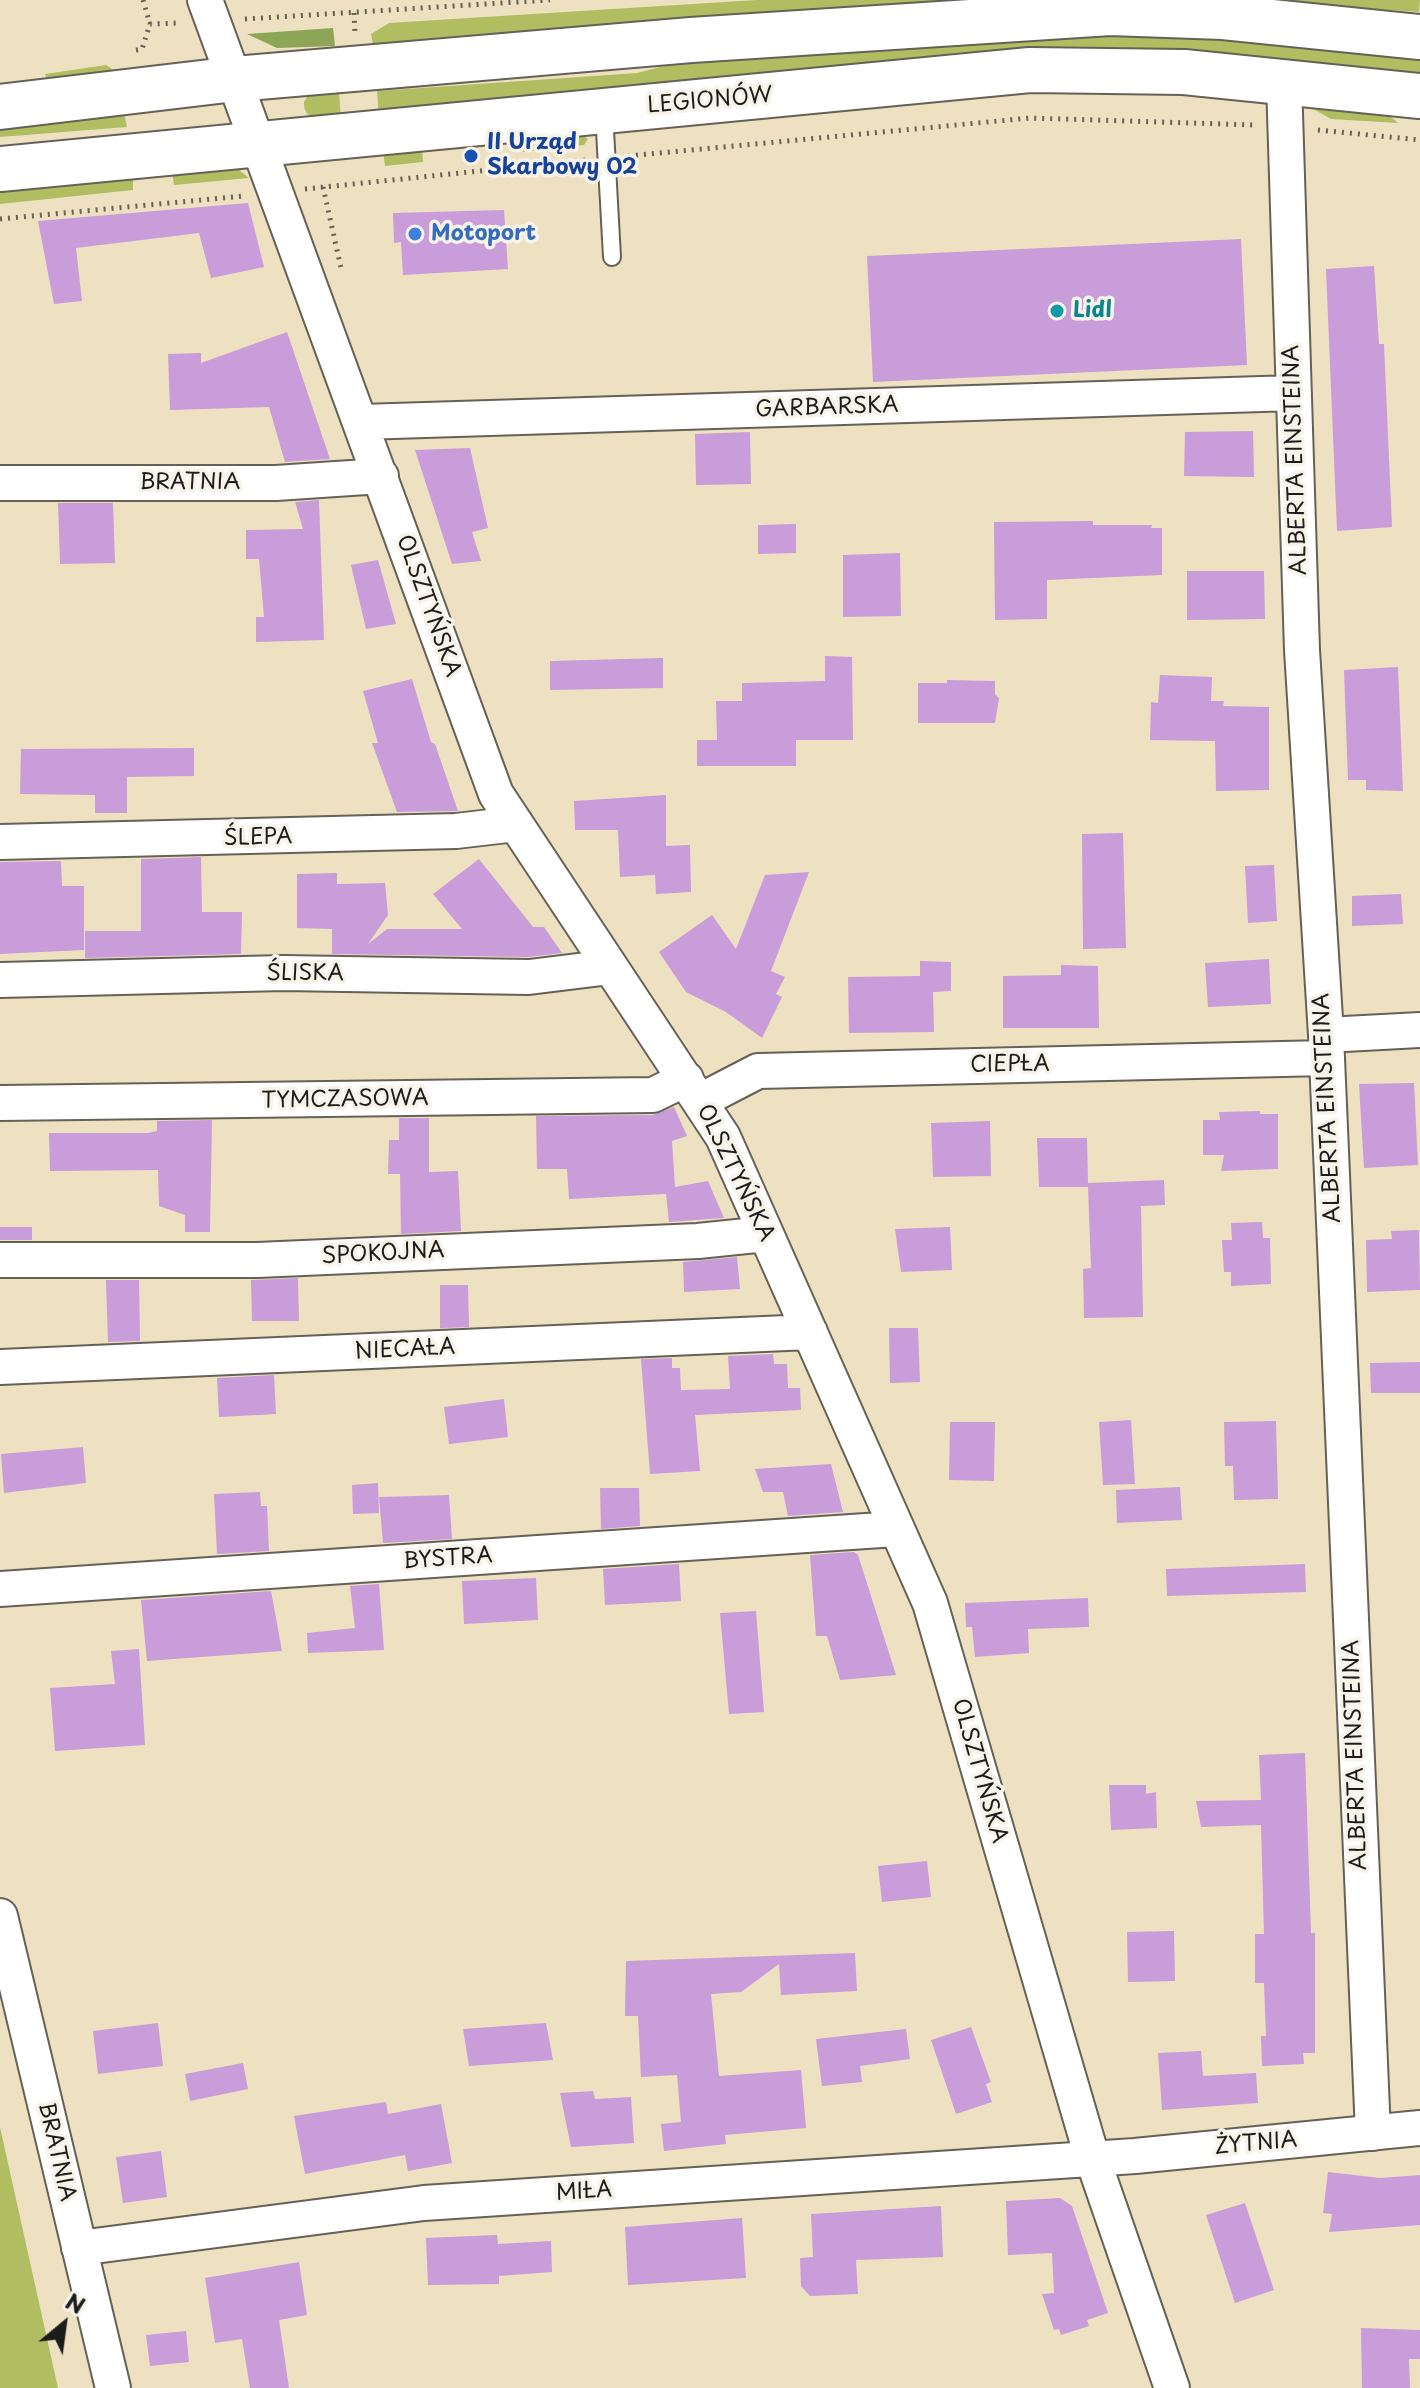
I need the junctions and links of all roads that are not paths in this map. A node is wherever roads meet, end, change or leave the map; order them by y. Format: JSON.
{"nodes":[{"id":1,"x":205,"y":0,"type":"edge"},
{"id":2,"x":1420,"y":37,"type":"edge"},
{"id":3,"x":235,"y":79,"type":"junction"},
{"id":4,"x":1284,"y":82,"type":"junction"},
{"id":5,"x":1420,"y":96,"type":"edge"},
{"id":6,"x":0,"y":107,"type":"edge"},
{"id":7,"x":603,"y":111,"type":"junction"},
{"id":8,"x":257,"y":143,"type":"junction"},
{"id":9,"x":0,"y":169,"type":"edge"},
{"id":10,"x":612,"y":257,"type":"dead end"},
{"id":11,"x":1294,"y":393,"type":"junction"},
{"id":12,"x":361,"y":422,"type":"junction"},
{"id":13,"x":381,"y":476,"type":"junction"},
{"id":14,"x":0,"y":483,"type":"edge"},
{"id":15,"x":516,"y":824,"type":"junction"},
{"id":16,"x":0,"y":842,"type":"edge"},
{"id":17,"x":610,"y":967,"type":"junction"},
{"id":18,"x":0,"y":980,"type":"edge"},
{"id":19,"x":1420,"y":1030,"type":"edge"},
{"id":20,"x":1326,"y":1047,"type":"junction"},
{"id":21,"x":693,"y":1090,"type":"junction"},
{"id":22,"x":0,"y":1103,"type":"edge"},
{"id":23,"x":766,"y":1234,"type":"junction"},
{"id":24,"x":0,"y":1260,"type":"edge"},
{"id":25,"x":810,"y":1332,"type":"junction"},
{"id":26,"x":0,"y":1367,"type":"edge"},
{"id":27,"x":896,"y":1529,"type":"junction"},
{"id":28,"x":0,"y":1589,"type":"edge"},
{"id":29,"x":0,"y":1916,"type":"edge"},
{"id":30,"x":1420,"y":2128,"type":"edge"},
{"id":31,"x":1373,"y":2133,"type":"junction"},
{"id":32,"x":1092,"y":2157,"type":"junction"},
{"id":33,"x":79,"y":2248,"type":"junction"},
{"id":34,"x":113,"y":2388,"type":"edge"},
{"id":35,"x":1172,"y":2388,"type":"edge"}],
"edges":[{"from":1,"to":3,"type":"street","name":"OLSZTYŃSKA"},
{"from":2,"to":3,"type":"street"},
{"from":3,"to":6,"type":"street"},
{"from":3,"to":8,"type":"street","name":"OLSZTYŃSKA"},
{"from":4,"to":5,"type":"street","name":"LEGIONÓW"},
{"from":4,"to":7,"type":"street","name":"LEGIONÓW"},
{"from":4,"to":11,"type":"street","name":"ALBERTA EINSTEINA"},
{"from":7,"to":8,"type":"street","name":"LEGIONÓW"},
{"from":7,"to":10,"type":"lane"},
{"from":8,"to":9,"type":"street","name":"LEGIONÓW"},
{"from":8,"to":12,"type":"street","name":"OLSZTYŃSKA"},
{"from":11,"to":12,"type":"street","name":"GARBARSKA"},
{"from":11,"to":20,"type":"street","name":"ALBERTA EINSTEINA"},
{"from":12,"to":13,"type":"street","name":"OLSZTYŃSKA"},
{"from":13,"to":14,"type":"street","name":"BRATNIA"},
{"from":13,"to":15,"type":"street","name":"OLSZTYŃSKA"},
{"from":15,"to":16,"type":"street","name":"ŚLEPA"},
{"from":15,"to":17,"type":"street","name":"OLSZTYŃSKA"},
{"from":17,"to":18,"type":"street","name":"ŚLISKA"},
{"from":17,"to":21,"type":"street","name":"OLSZTYŃSKA"},
{"from":19,"to":20,"type":"street","name":"CIEPŁA"},
{"from":20,"to":21,"type":"street","name":"CIEPŁA"},
{"from":20,"to":31,"type":"street","name":"ALBERTA EINSTEINA"},
{"from":21,"to":22,"type":"street","name":"TYMCZASOWA"},
{"from":21,"to":23,"type":"street","name":"OLSZTYŃSKA"},
{"from":23,"to":24,"type":"street","name":"SPOKOJNA"},
{"from":23,"to":25,"type":"street","name":"OLSZTYŃSKA"},
{"from":25,"to":26,"type":"street","name":"NIECAŁA"},
{"from":25,"to":27,"type":"street","name":"OLSZTYŃSKA"},
{"from":27,"to":28,"type":"street","name":"BYSTRA"},
{"from":27,"to":32,"type":"street","name":"OLSZTYŃSKA"},
{"from":29,"to":33,"type":"street","name":"BRATNIA"},
{"from":30,"to":31,"type":"street","name":"ŻYTNIA"},
{"from":31,"to":32,"type":"street","name":"ŻYTNIA"},
{"from":32,"to":33,"type":"street","name":"MIŁA"},
{"from":32,"to":35,"type":"street","name":"OLSZTYŃSKA"},
{"from":33,"to":34,"type":"street","name":"BRATNIA"}]}
